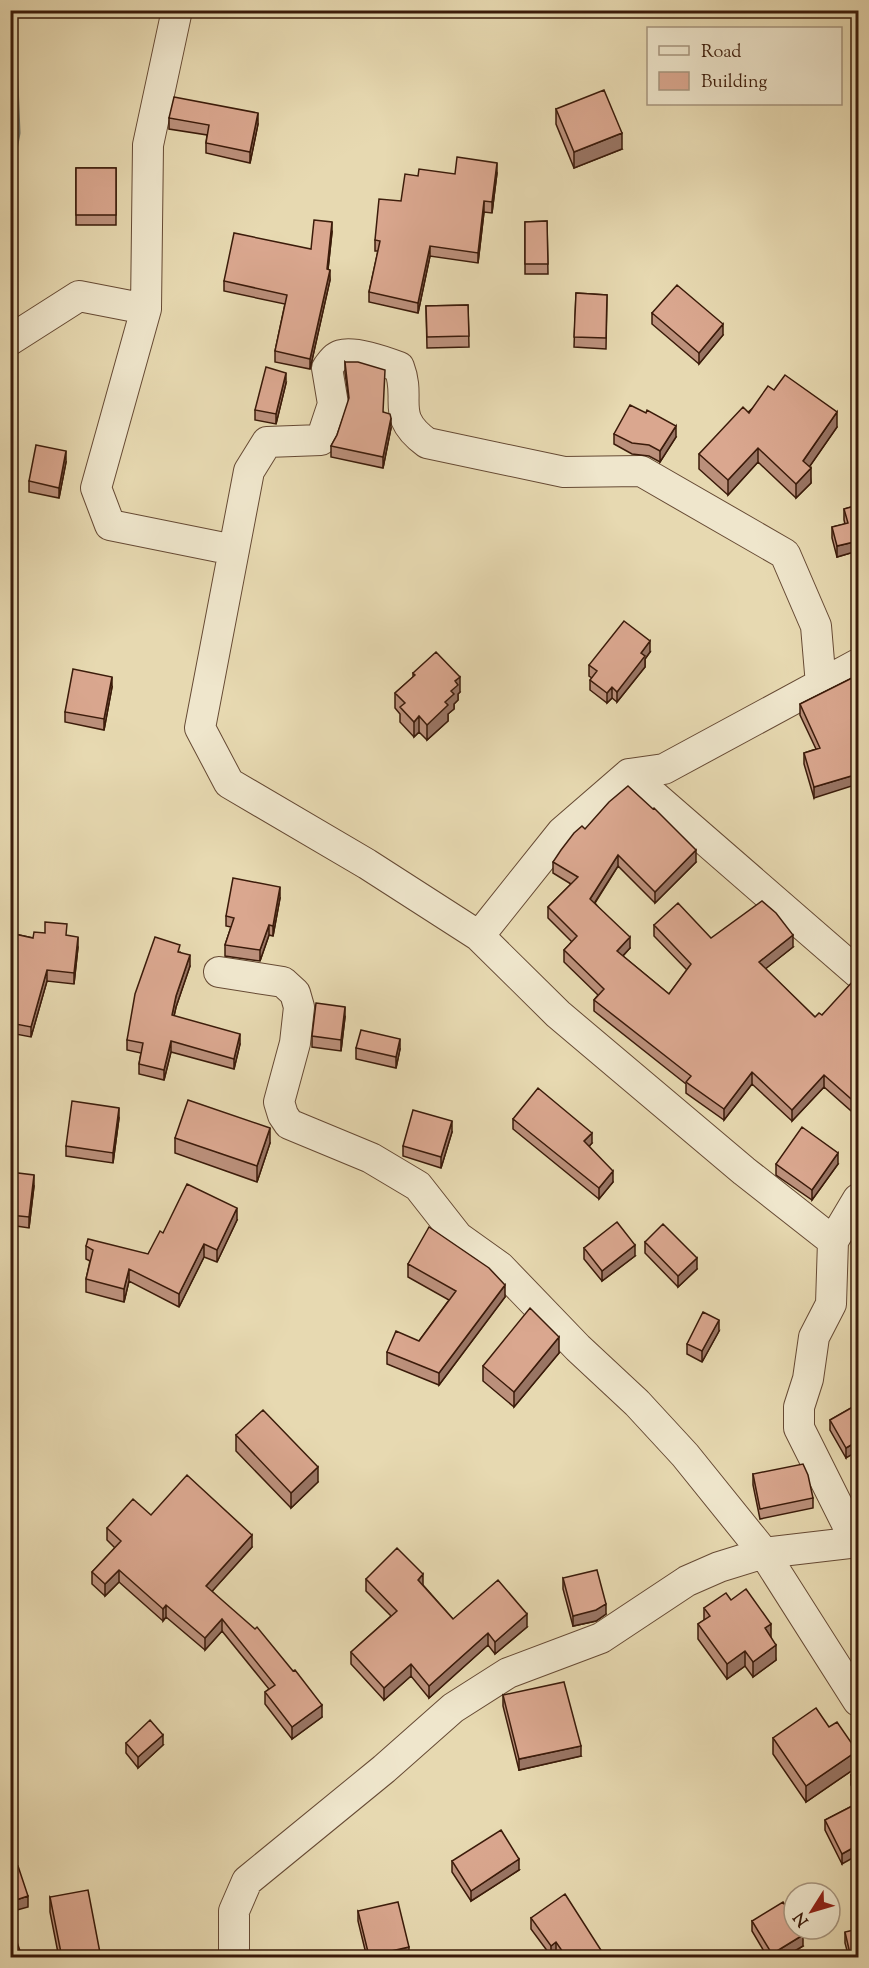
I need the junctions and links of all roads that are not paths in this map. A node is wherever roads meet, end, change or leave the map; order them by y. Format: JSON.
{"nodes":[{"id":1,"x":177,"y":10,"type":"edge"},
{"id":2,"x":146,"y":309,"type":"junction"},
{"id":3,"x":10,"y":340,"type":"edge"},
{"id":4,"x":234,"y":550,"type":"junction"},
{"id":5,"x":858,"y":664,"type":"edge"},
{"id":6,"x":821,"y":685,"type":"junction"},
{"id":7,"x":629,"y":774,"type":"junction"},
{"id":8,"x":479,"y":936,"type":"junction"},
{"id":9,"x":219,"y":972,"type":"dead end"},
{"id":10,"x":858,"y":973,"type":"edge"},
{"id":11,"x":858,"y":1199,"type":"edge"},
{"id":12,"x":833,"y":1241,"type":"junction"},
{"id":13,"x":857,"y":1542,"type":"edge"},
{"id":14,"x":764,"y":1553,"type":"junction"},
{"id":15,"x":858,"y":1701,"type":"edge"},
{"id":16,"x":231,"y":1957,"type":"edge"}],
"edges":[{"from":1,"to":2,"type":"street"},
{"from":2,"to":3,"type":"street"},
{"from":2,"to":4,"type":"street"},
{"from":4,"to":6,"type":"street"},
{"from":4,"to":8,"type":"street"},
{"from":5,"to":6,"type":"street"},
{"from":6,"to":7,"type":"street"},
{"from":7,"to":8,"type":"street"},
{"from":7,"to":10,"type":"street"},
{"from":8,"to":12,"type":"street"},
{"from":9,"to":14,"type":"street"},
{"from":11,"to":12,"type":"street"},
{"from":12,"to":13,"type":"street"},
{"from":13,"to":14,"type":"street"},
{"from":14,"to":15,"type":"street"},
{"from":14,"to":16,"type":"street"}]}
